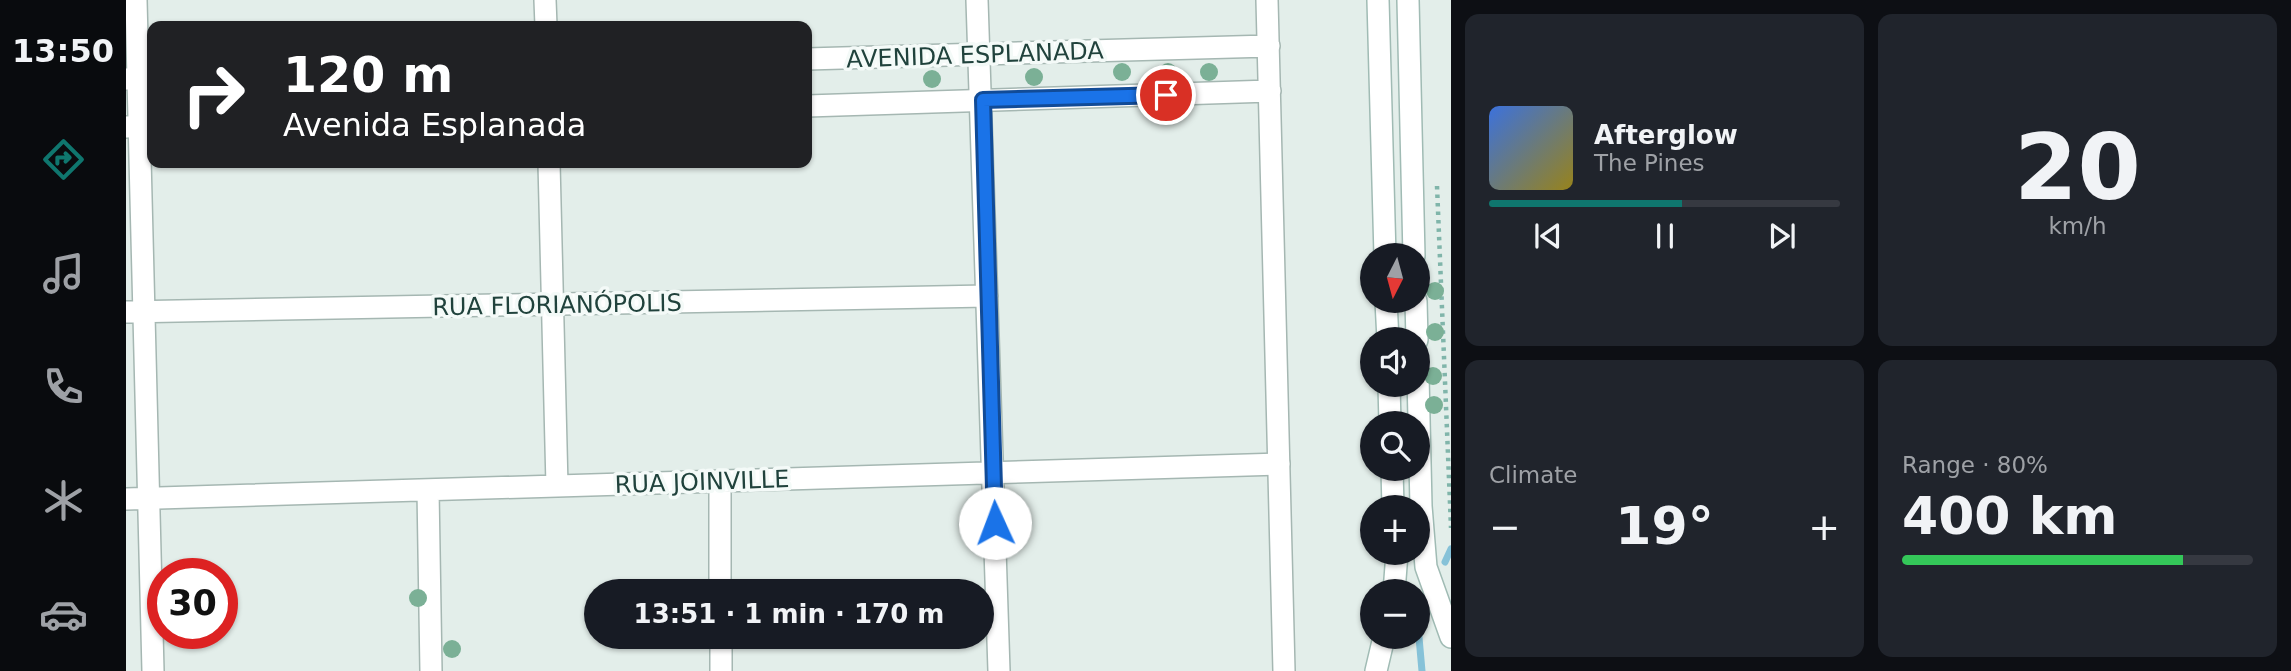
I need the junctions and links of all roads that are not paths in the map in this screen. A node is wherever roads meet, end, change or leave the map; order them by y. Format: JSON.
{"nodes":[{"id":1,"x":136,"y":0,"type":"edge"},
{"id":2,"x":545,"y":0,"type":"edge"},
{"id":3,"x":977,"y":0,"type":"edge"},
{"id":4,"x":1268,"y":0,"type":"edge"},
{"id":5,"x":1378,"y":0,"type":"edge"},
{"id":6,"x":1408,"y":0,"type":"edge"},
{"id":7,"x":546,"y":21,"type":"edge"},
{"id":8,"x":1269,"y":46,"type":"junction"},
{"id":9,"x":981,"y":55,"type":"junction"},
{"id":10,"x":812,"y":59,"type":"edge"},
{"id":11,"x":138,"y":79,"type":"edge"},
{"id":12,"x":1270,"y":92,"type":"junction"},
{"id":13,"x":983,"y":100,"type":"junction"},
{"id":14,"x":812,"y":106,"type":"edge"},
{"id":15,"x":139,"y":127,"type":"edge"},
{"id":16,"x":549,"y":168,"type":"edge"},
{"id":17,"x":1385,"y":243,"type":"edge"},
{"id":18,"x":1414,"y":243,"type":"edge"},
{"id":19,"x":987,"y":296,"type":"junction"},
{"id":20,"x":552,"y":305,"type":"junction"},
{"id":21,"x":135,"y":312,"type":"edge"},
{"id":22,"x":1418,"y":397,"type":"edge"},
{"id":23,"x":1279,"y":464,"type":"junction"},
{"id":24,"x":994,"y":473,"type":"junction"},
{"id":25,"x":720,"y":482,"type":"junction"},
{"id":26,"x":557,"y":486,"type":"junction"},
{"id":27,"x":428,"y":489,"type":"junction"},
{"id":28,"x":149,"y":498,"type":"junction"},
{"id":29,"x":126,"y":499,"type":"edge"},
{"id":30,"x":720,"y":579,"type":"edge"},
{"id":31,"x":1451,"y":638,"type":"edge"},
{"id":32,"x":721,"y":649,"type":"edge"},
{"id":33,"x":1381,"y":649,"type":"edge"},
{"id":34,"x":153,"y":671,"type":"edge"},
{"id":35,"x":431,"y":671,"type":"edge"},
{"id":36,"x":721,"y":671,"type":"edge"},
{"id":37,"x":999,"y":671,"type":"edge"},
{"id":38,"x":1284,"y":671,"type":"edge"},
{"id":39,"x":1376,"y":671,"type":"edge"}],
"edges":[{"from":1,"to":11,"type":"street"},
{"from":2,"to":7,"type":"street"},
{"from":3,"to":9,"type":"street"},
{"from":4,"to":8,"type":"street"},
{"from":5,"to":17,"type":"street"},
{"from":6,"to":18,"type":"street"},
{"from":8,"to":9,"type":"street","name":"AVENIDA ESPLANADA"},
{"from":8,"to":12,"type":"street"},
{"from":9,"to":10,"type":"street","name":"AVENIDA ESPLANADA"},
{"from":9,"to":13,"type":"street"},
{"from":11,"to":15,"type":"street"},
{"from":12,"to":13,"type":"street","name":"AVENIDA ESPLANADA"},
{"from":12,"to":23,"type":"street"},
{"from":13,"to":14,"type":"street","name":"AVENIDA ESPLANADA"},
{"from":13,"to":19,"type":"street"},
{"from":15,"to":21,"type":"street"},
{"from":16,"to":20,"type":"street"},
{"from":19,"to":20,"type":"street","name":"RUA FLORIANÓPOLIS"},
{"from":19,"to":24,"type":"street"},
{"from":20,"to":21,"type":"street","name":"RUA FLORIANÓPOLIS"},
{"from":20,"to":26,"type":"street"},
{"from":21,"to":28,"type":"street"},
{"from":22,"to":31,"type":"street"},
{"from":23,"to":24,"type":"street","name":"RUA JOINVILLE"},
{"from":23,"to":38,"type":"street"},
{"from":24,"to":25,"type":"street","name":"RUA JOINVILLE"},
{"from":24,"to":37,"type":"street"},
{"from":25,"to":26,"type":"street","name":"RUA JOINVILLE"},
{"from":25,"to":30,"type":"street"},
{"from":26,"to":27,"type":"street","name":"RUA JOINVILLE"},
{"from":27,"to":28,"type":"street","name":"RUA JOINVILLE"},
{"from":27,"to":35,"type":"street"},
{"from":28,"to":29,"type":"street","name":"RUA JOINVILLE"},
{"from":28,"to":34,"type":"street"},
{"from":32,"to":36,"type":"street"},
{"from":33,"to":39,"type":"street"}]}
